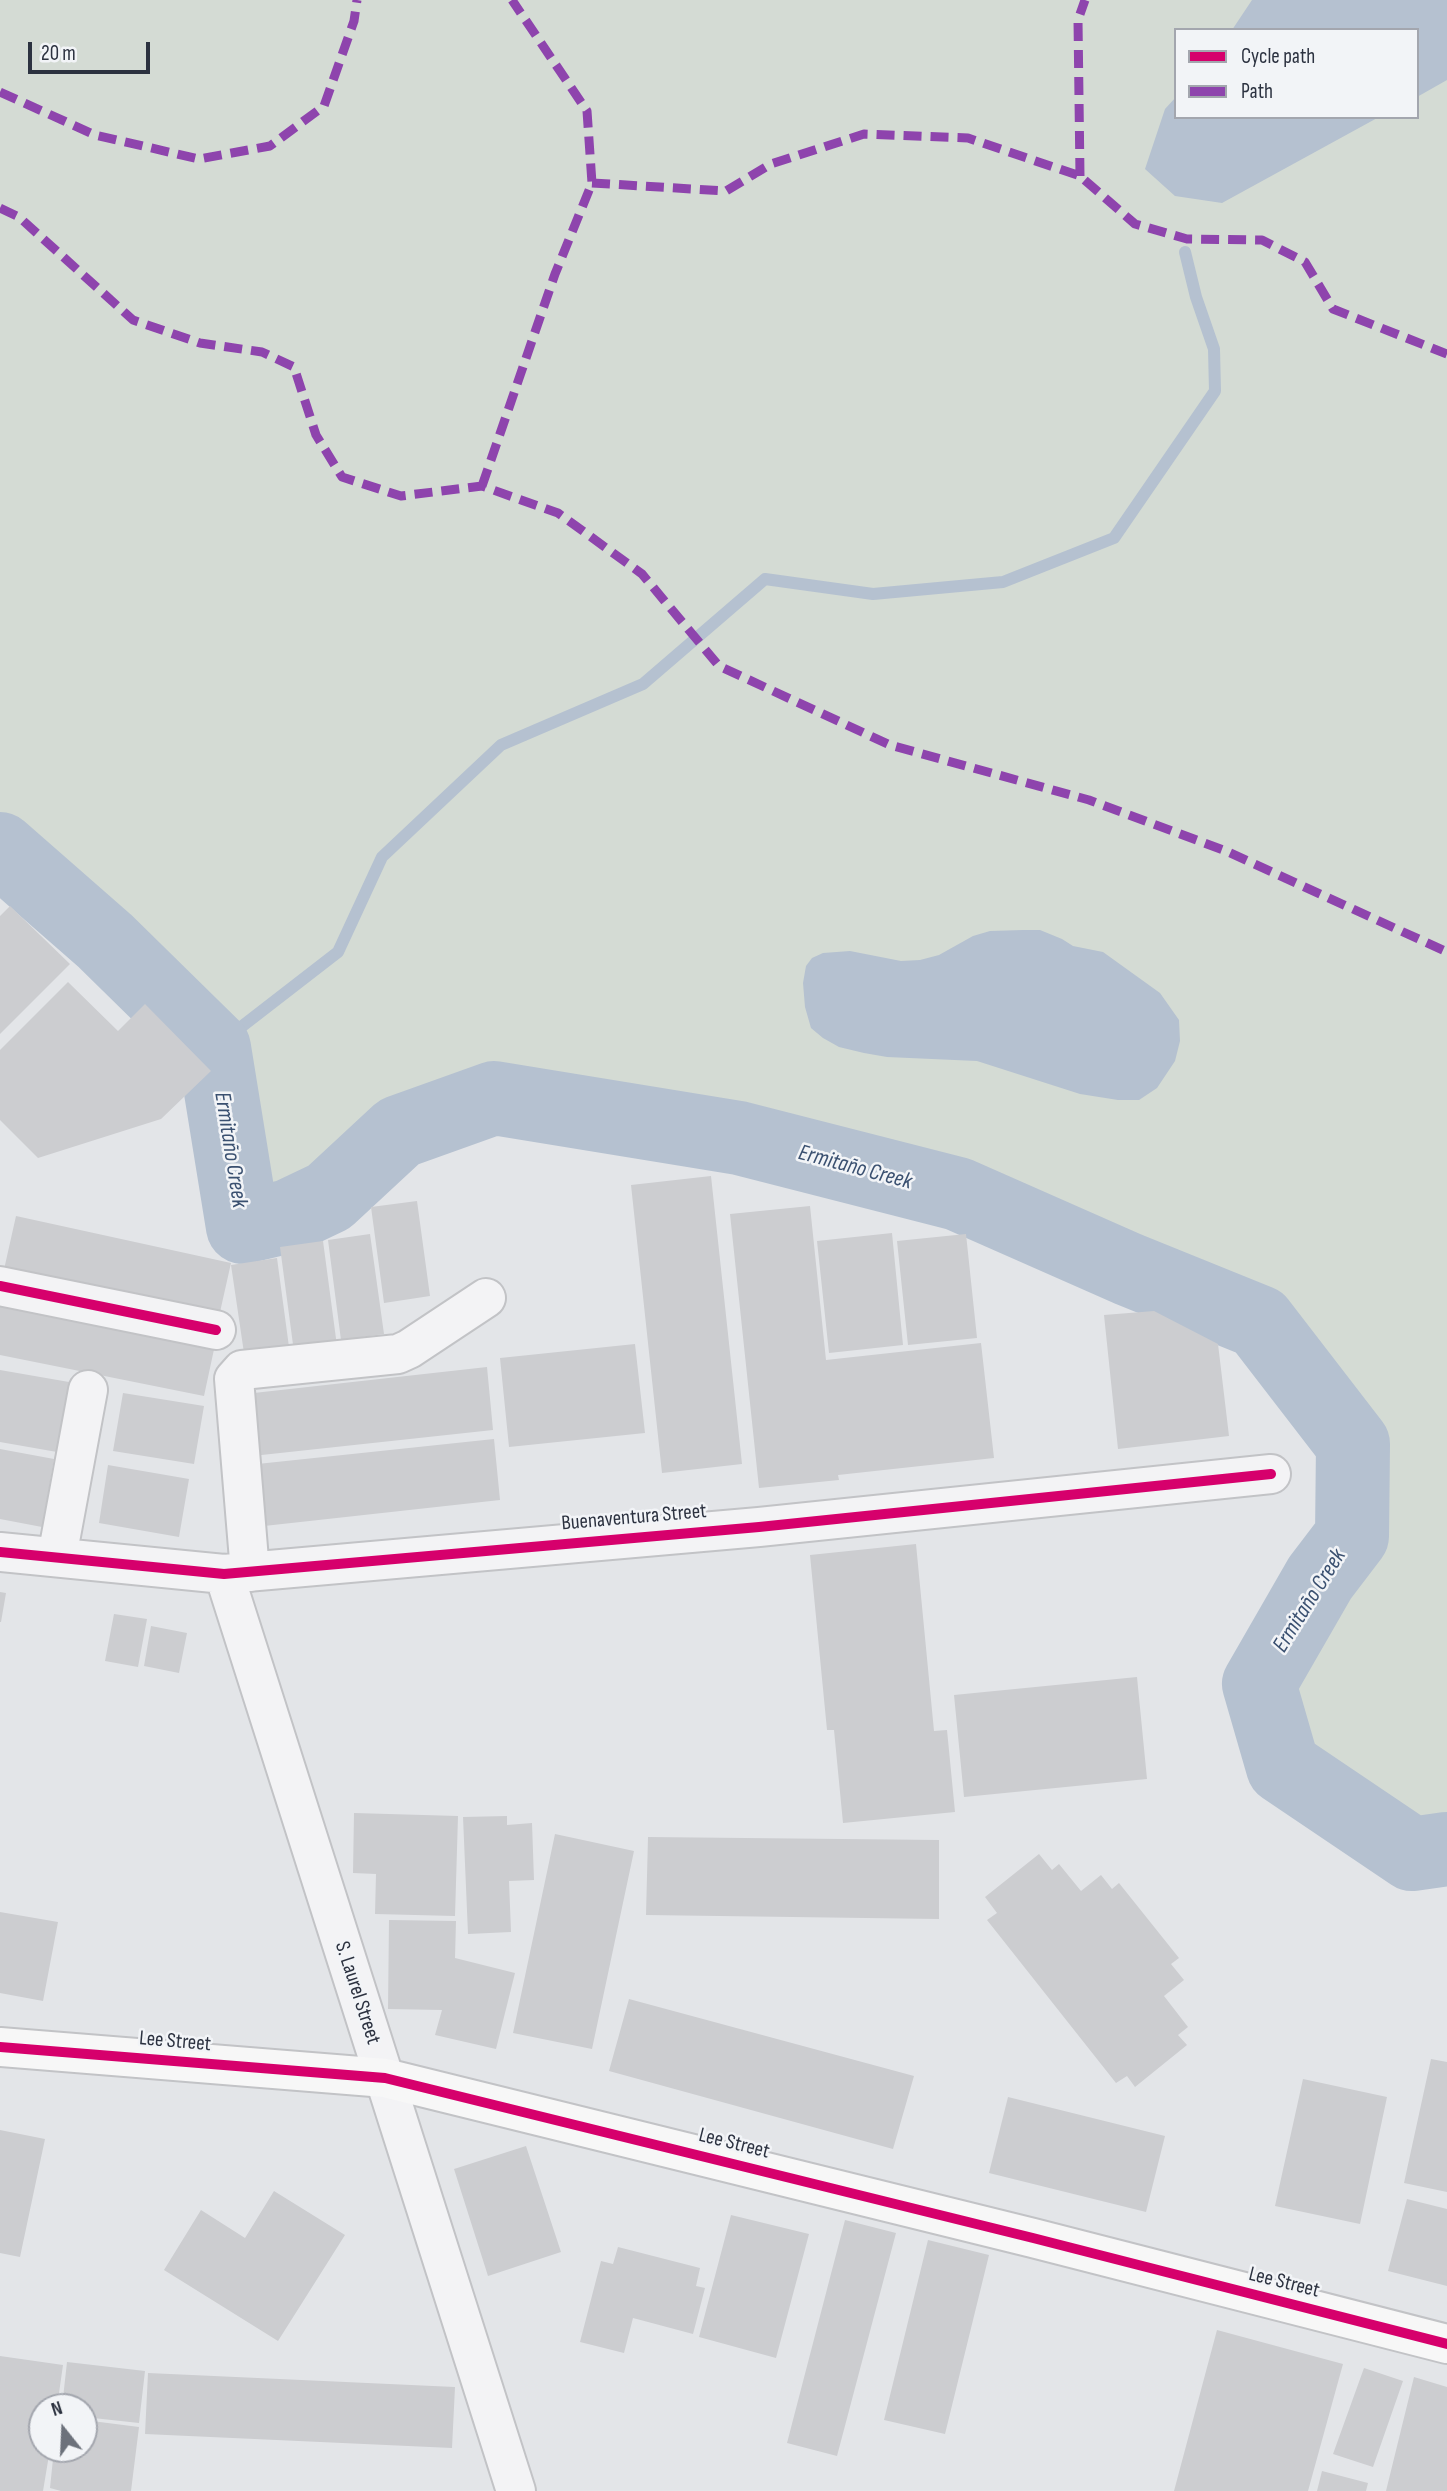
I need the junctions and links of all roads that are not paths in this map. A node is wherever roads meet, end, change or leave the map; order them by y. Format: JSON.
{"nodes":[{"id":1,"x":0,"y":1286,"type":"edge"},
{"id":2,"x":486,"y":1298,"type":"dead end"},
{"id":3,"x":216,"y":1330,"type":"dead end"},
{"id":4,"x":88,"y":1391,"type":"dead end"},
{"id":5,"x":1271,"y":1474,"type":"dead end"},
{"id":6,"x":0,"y":1552,"type":"edge"},
{"id":7,"x":57,"y":1557,"type":"junction"},
{"id":8,"x":237,"y":1573,"type":"junction"},
{"id":9,"x":0,"y":2047,"type":"edge"},
{"id":10,"x":385,"y":2078,"type":"junction"},
{"id":11,"x":1447,"y":2344,"type":"edge"},
{"id":12,"x":516,"y":2491,"type":"edge"}],
"edges":[{"from":1,"to":3,"type":"street"},
{"from":2,"to":8,"type":"street","name":"S. Laurel Street"},
{"from":4,"to":7,"type":"street"},
{"from":5,"to":8,"type":"street","name":"Buenaventura Street"},
{"from":6,"to":7,"type":"street","name":"Buenaventura Street"},
{"from":7,"to":8,"type":"street","name":"Buenaventura Street"},
{"from":8,"to":10,"type":"street","name":"S. Laurel Street"},
{"from":9,"to":10,"type":"street","name":"Lee Street"},
{"from":10,"to":11,"type":"street","name":"Lee Street"},
{"from":10,"to":12,"type":"street","name":"S. Laurel Street"}]}
